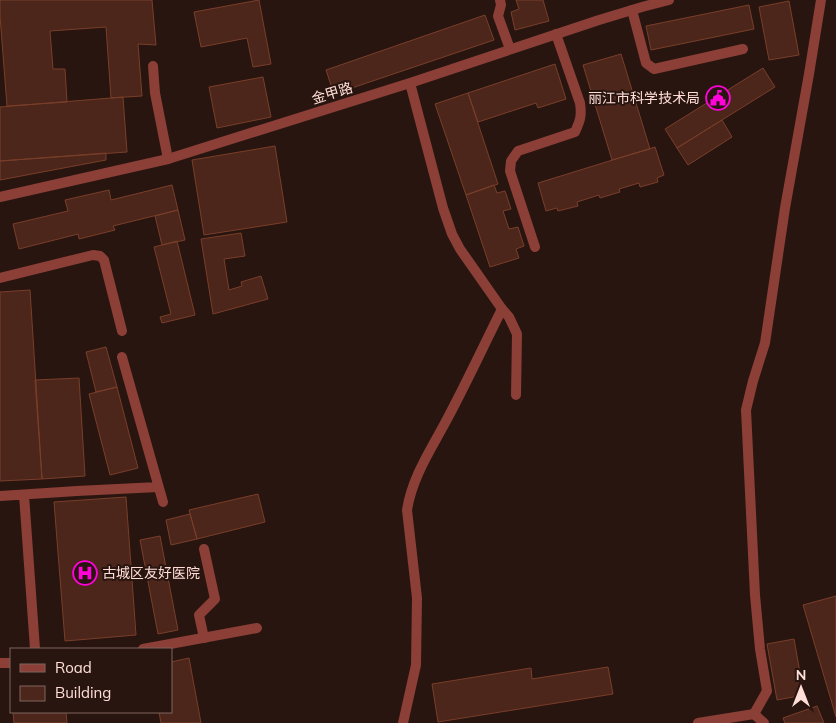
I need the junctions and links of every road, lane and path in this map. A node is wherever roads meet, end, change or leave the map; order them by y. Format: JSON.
{"nodes":[{"id":1,"x":500,"y":0,"type":"edge"},
{"id":2,"x":669,"y":0,"type":"edge"},
{"id":3,"x":820,"y":0,"type":"edge"},
{"id":4,"x":632,"y":10,"type":"junction"},
{"id":5,"x":556,"y":34,"type":"junction"},
{"id":6,"x":510,"y":49,"type":"junction"},
{"id":7,"x":743,"y":49,"type":"dead end"},
{"id":8,"x":153,"y":66,"type":"dead end"},
{"id":9,"x":410,"y":83,"type":"junction"},
{"id":10,"x":168,"y":159,"type":"junction"},
{"id":11,"x":0,"y":197,"type":"edge"},
{"id":12,"x":535,"y":247,"type":"dead end"},
{"id":13,"x":0,"y":278,"type":"edge"},
{"id":14,"x":502,"y":309,"type":"junction"},
{"id":15,"x":122,"y":331,"type":"dead end"},
{"id":16,"x":122,"y":357,"type":"dead end"},
{"id":17,"x":516,"y":395,"type":"dead end"},
{"id":18,"x":158,"y":487,"type":"junction"},
{"id":19,"x":24,"y":495,"type":"junction"},
{"id":20,"x":0,"y":496,"type":"edge"},
{"id":21,"x":163,"y":502,"type":"dead end"},
{"id":22,"x":204,"y":549,"type":"dead end"},
{"id":23,"x":257,"y":628,"type":"dead end"},
{"id":24,"x":204,"y":638,"type":"junction"},
{"id":25,"x":35,"y":648,"type":"edge"},
{"id":26,"x":149,"y":648,"type":"edge"},
{"id":27,"x":754,"y":714,"type":"junction"},
{"id":28,"x":403,"y":723,"type":"edge"},
{"id":29,"x":698,"y":723,"type":"edge"},
{"id":30,"x":764,"y":723,"type":"edge"}],
"edges":[{"from":1,"to":6,"type":"street"},
{"from":2,"to":4,"type":"street","name":"金甲路"},
{"from":3,"to":27,"type":"street"},
{"from":4,"to":5,"type":"street","name":"金甲路"},
{"from":4,"to":7,"type":"street"},
{"from":5,"to":6,"type":"street","name":"金甲路"},
{"from":5,"to":12,"type":"street"},
{"from":6,"to":9,"type":"street","name":"金甲路"},
{"from":8,"to":10,"type":"street"},
{"from":9,"to":10,"type":"street","name":"金甲路"},
{"from":9,"to":14,"type":"street"},
{"from":10,"to":11,"type":"street","name":"金甲路"},
{"from":13,"to":15,"type":"street"},
{"from":14,"to":17,"type":"street"},
{"from":14,"to":28,"type":"street"},
{"from":16,"to":18,"type":"street"},
{"from":18,"to":19,"type":"street"},
{"from":18,"to":21,"type":"street"},
{"from":19,"to":20,"type":"street"},
{"from":19,"to":25,"type":"street"},
{"from":22,"to":24,"type":"street"},
{"from":23,"to":24,"type":"street"},
{"from":24,"to":26,"type":"street"},
{"from":27,"to":29,"type":"street"},
{"from":27,"to":30,"type":"street"}]}
